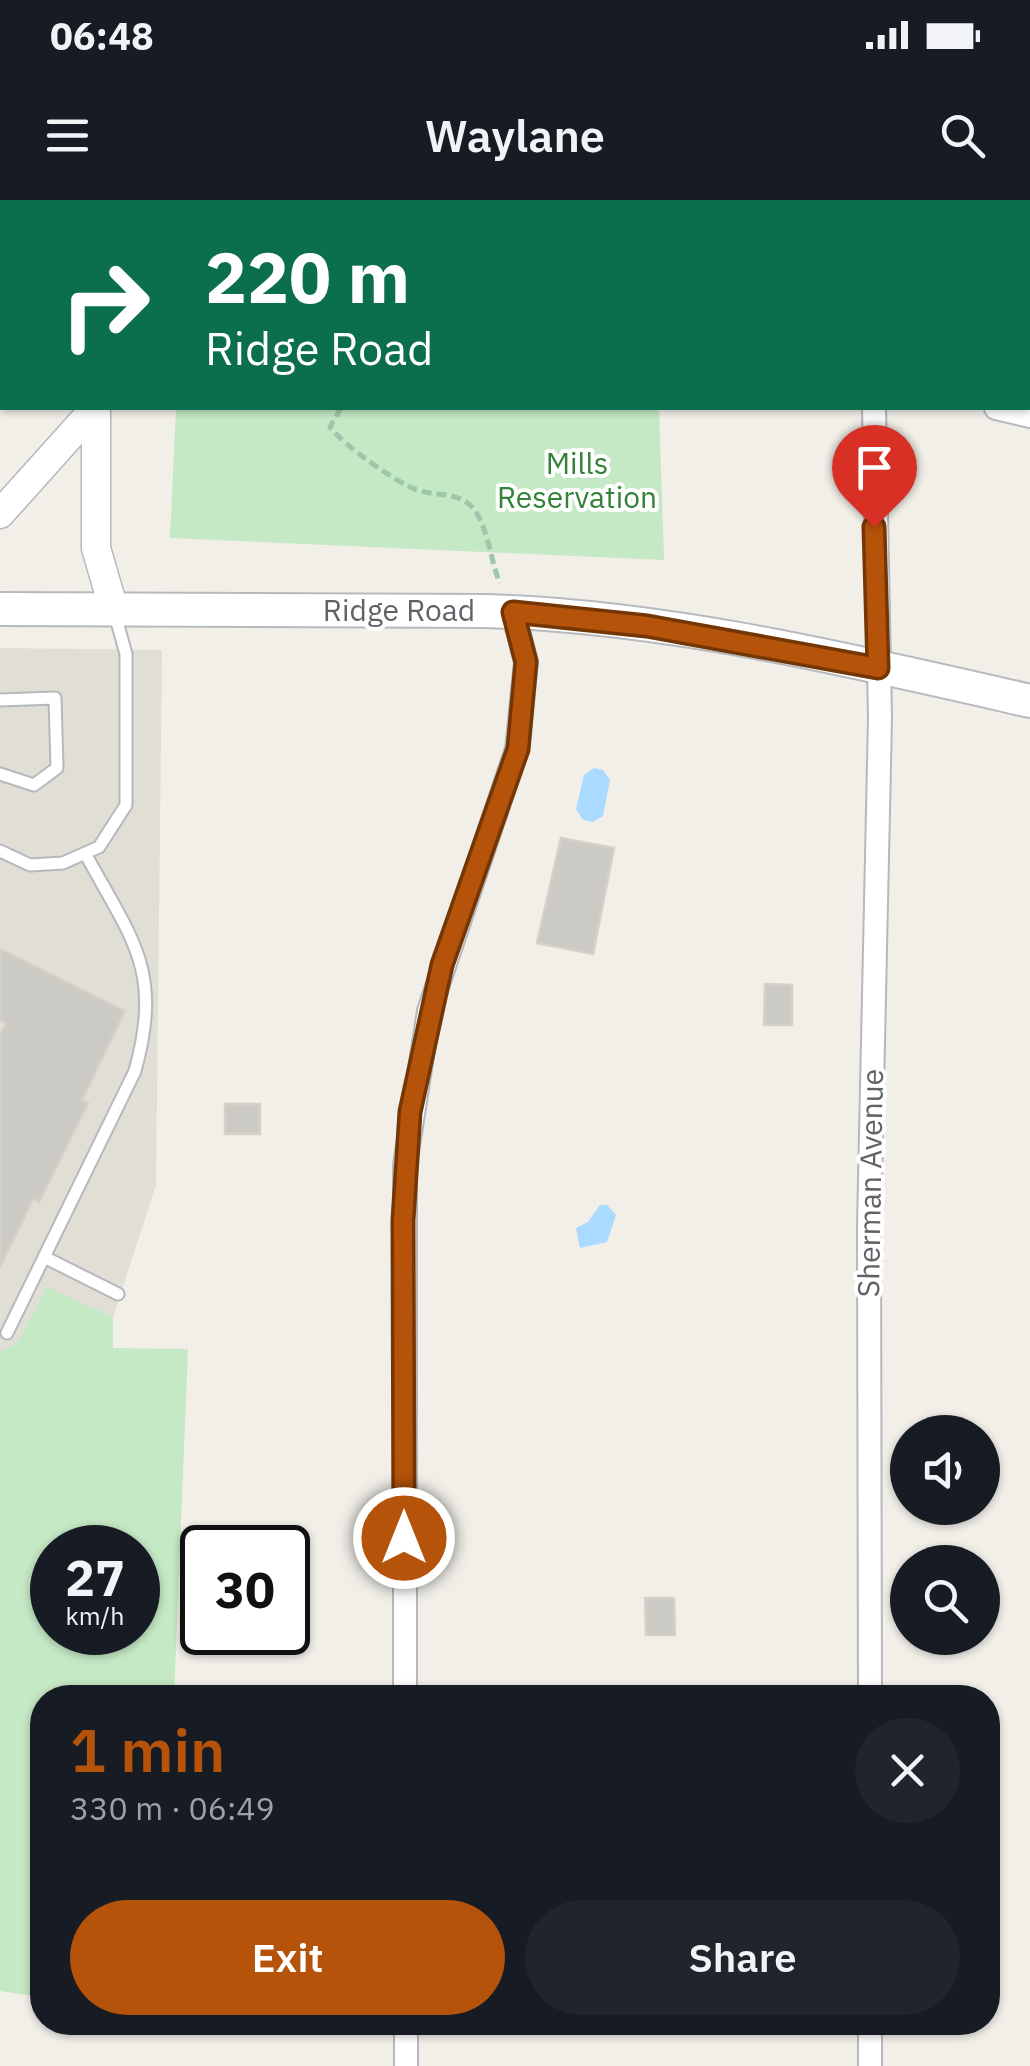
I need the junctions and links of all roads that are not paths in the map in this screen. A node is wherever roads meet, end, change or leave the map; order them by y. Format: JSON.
{"nodes":[{"id":1,"x":94,"y":410,"type":"edge"},
{"id":2,"x":96,"y":410,"type":"edge"},
{"id":3,"x":874,"y":410,"type":"edge"},
{"id":4,"x":1004,"y":410,"type":"edge"},
{"id":5,"x":1030,"y":416,"type":"edge"},
{"id":6,"x":0,"y":514,"type":"edge"},
{"id":7,"x":0,"y":610,"type":"edge"},
{"id":8,"x":114,"y":610,"type":"junction"},
{"id":9,"x":513,"y":612,"type":"junction"},
{"id":10,"x":878,"y":668,"type":"junction"},
{"id":11,"x":0,"y":700,"type":"edge"},
{"id":12,"x":1030,"y":701,"type":"edge"},
{"id":13,"x":0,"y":774,"type":"edge"},
{"id":14,"x":0,"y":850,"type":"edge"},
{"id":15,"x":85,"y":853,"type":"junction"},
{"id":16,"x":44,"y":1257,"type":"junction"},
{"id":17,"x":118,"y":1294,"type":"dead end"},
{"id":18,"x":6,"y":1333,"type":"dead end"},
{"id":19,"x":404,"y":1685,"type":"edge"},
{"id":20,"x":870,"y":1685,"type":"edge"},
{"id":21,"x":406,"y":2035,"type":"edge"},
{"id":22,"x":870,"y":2035,"type":"edge"},
{"id":23,"x":406,"y":2066,"type":"edge"},
{"id":24,"x":870,"y":2066,"type":"edge"}],
"edges":[{"from":1,"to":6,"type":"street"},
{"from":2,"to":8,"type":"street"},
{"from":3,"to":10,"type":"street","name":"Sherman Avenue"},
{"from":4,"to":5,"type":"street"},
{"from":7,"to":8,"type":"main road","name":"Ridge Road"},
{"from":8,"to":9,"type":"main road","name":"Ridge Road"},
{"from":8,"to":15,"type":"lane"},
{"from":9,"to":10,"type":"main road","name":"Ridge Road"},
{"from":9,"to":19,"type":"street"},
{"from":10,"to":12,"type":"main road","name":"Ridge Road"},
{"from":10,"to":20,"type":"street","name":"Sherman Avenue"},
{"from":11,"to":13,"type":"lane"},
{"from":14,"to":15,"type":"lane"},
{"from":15,"to":16,"type":"lane"},
{"from":16,"to":17,"type":"lane"},
{"from":16,"to":18,"type":"lane"},
{"from":21,"to":23,"type":"street"},
{"from":22,"to":24,"type":"street"}]}
